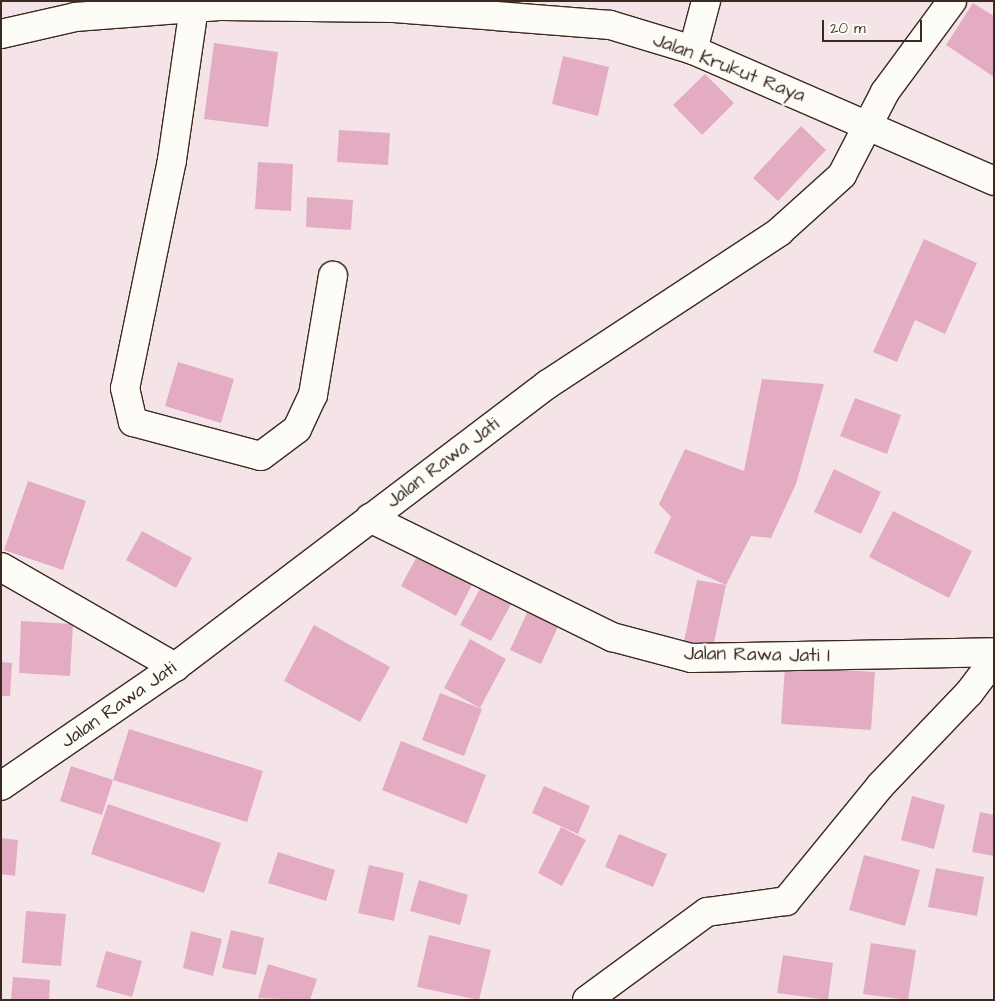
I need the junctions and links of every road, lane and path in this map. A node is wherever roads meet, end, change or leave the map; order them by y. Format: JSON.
{"nodes":[{"id":1,"x":706,"y":1,"type":"edge"},
{"id":2,"x":952,"y":1,"type":"edge"},
{"id":3,"x":163,"y":5,"type":"edge"},
{"id":4,"x":394,"y":5,"type":"edge"},
{"id":5,"x":194,"y":7,"type":"junction"},
{"id":6,"x":1,"y":34,"type":"edge"},
{"id":7,"x":695,"y":41,"type":"junction"},
{"id":8,"x":869,"y":126,"type":"junction"},
{"id":9,"x":994,"y":181,"type":"edge"},
{"id":10,"x":333,"y":276,"type":"dead end"},
{"id":11,"x":370,"y":518,"type":"junction"},
{"id":12,"x":1,"y":567,"type":"edge"},
{"id":13,"x":994,"y":652,"type":"edge"},
{"id":14,"x":994,"y":660,"type":"edge"},
{"id":15,"x":175,"y":667,"type":"junction"},
{"id":16,"x":981,"y":695,"type":"edge"},
{"id":17,"x":1,"y":786,"type":"edge"},
{"id":18,"x":587,"y":1000,"type":"edge"}],
"edges":[{"from":1,"to":7,"type":"street"},
{"from":2,"to":8,"type":"street","name":"Jalan Rawa Jati"},
{"from":3,"to":5,"type":"street","name":"Jalan Krukut Raya"},
{"from":3,"to":6,"type":"street","name":"Jalan Krukut Raya"},
{"from":4,"to":5,"type":"street","name":"Jalan Krukut Raya"},
{"from":4,"to":7,"type":"street","name":"Jalan Krukut Raya"},
{"from":5,"to":10,"type":"street"},
{"from":7,"to":8,"type":"street","name":"Jalan Krukut Raya"},
{"from":8,"to":9,"type":"street","name":"Jalan Krukut Raya"},
{"from":8,"to":11,"type":"street","name":"Jalan Rawa Jati"},
{"from":11,"to":13,"type":"street","name":"Jalan Rawa Jati I"},
{"from":11,"to":15,"type":"street","name":"Jalan Rawa Jati"},
{"from":12,"to":15,"type":"street"},
{"from":14,"to":16,"type":"street"},
{"from":15,"to":17,"type":"street","name":"Jalan Rawa Jati"},
{"from":16,"to":18,"type":"street"}]}
